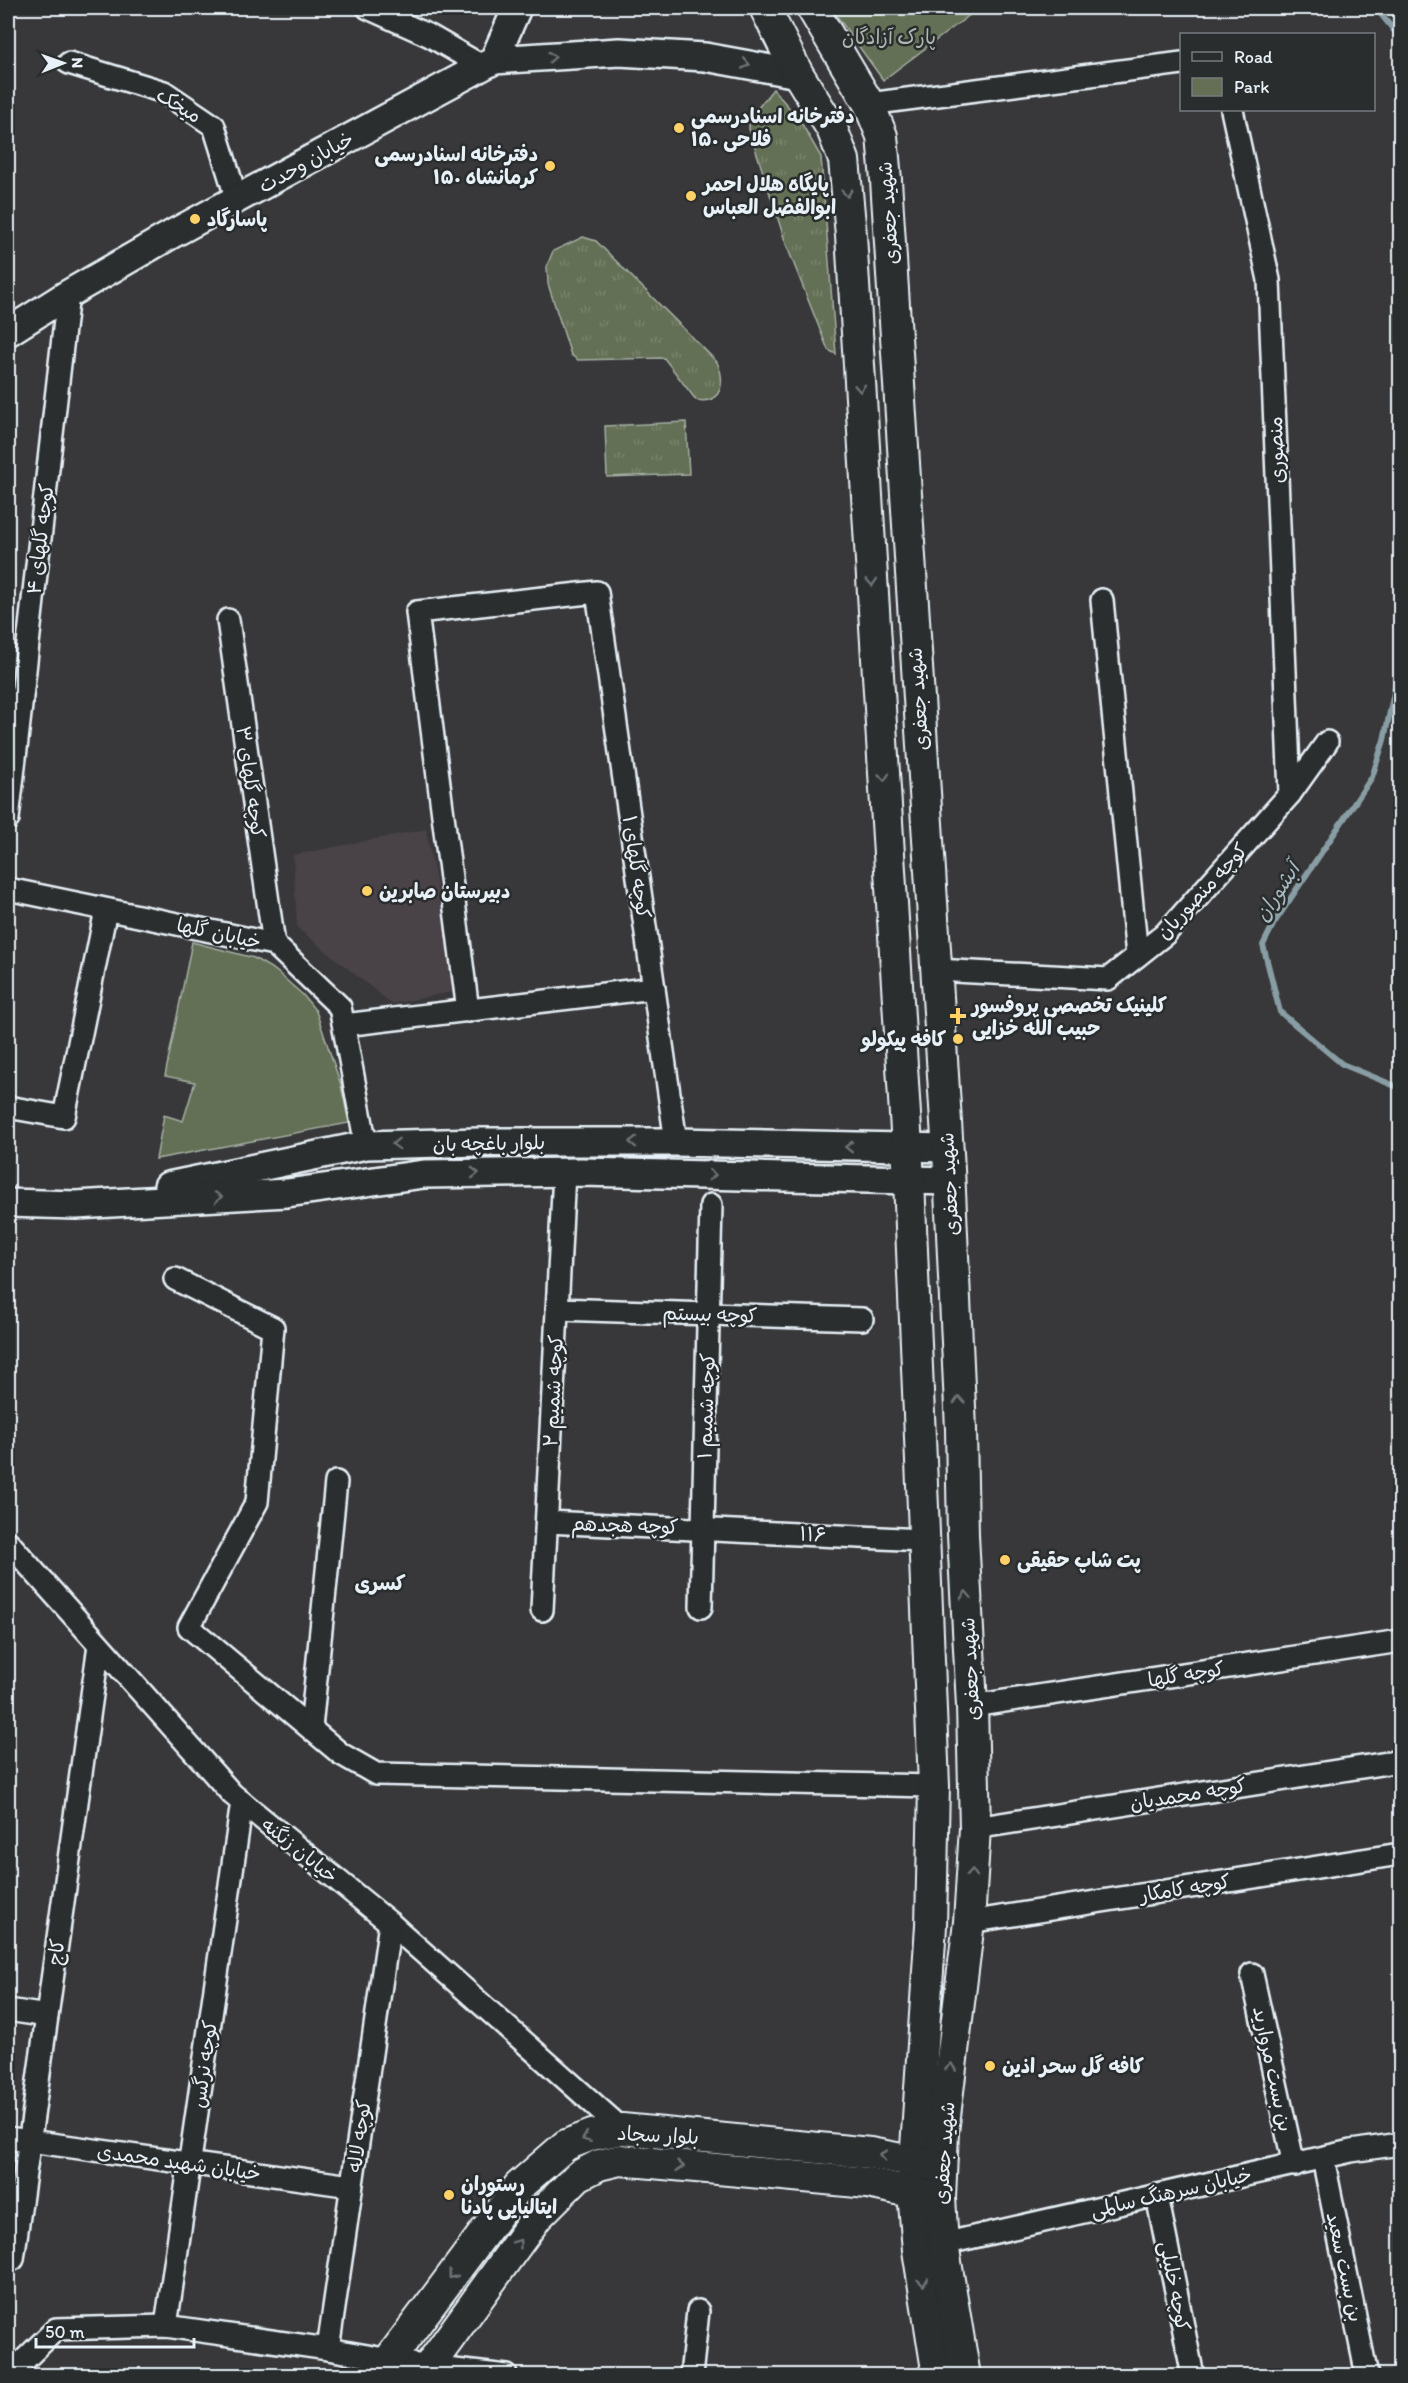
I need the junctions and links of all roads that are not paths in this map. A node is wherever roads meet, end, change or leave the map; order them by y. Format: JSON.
{"nodes":[{"id":1,"x":368,"y":8,"type":"edge"},
{"id":2,"x":518,"y":8,"type":"edge"},
{"id":3,"x":765,"y":8,"type":"edge"},
{"id":4,"x":812,"y":8,"type":"edge"},
{"id":5,"x":69,"y":63,"type":"dead end"},
{"id":6,"x":488,"y":63,"type":"junction"},
{"id":7,"x":1180,"y":63,"type":"edge"},
{"id":8,"x":798,"y":74,"type":"junction"},
{"id":9,"x":869,"y":104,"type":"junction"},
{"id":10,"x":1232,"y":111,"type":"edge"},
{"id":11,"x":237,"y":200,"type":"junction"},
{"id":12,"x":68,"y":294,"type":"junction"},
{"id":13,"x":8,"y":332,"type":"edge"},
{"id":14,"x":1102,"y":600,"type":"dead end"},
{"id":15,"x":228,"y":620,"type":"dead end"},
{"id":16,"x":1327,"y":742,"type":"dead end"},
{"id":17,"x":1290,"y":794,"type":"junction"},
{"id":18,"x":8,"y":819,"type":"edge"},
{"id":19,"x":8,"y":889,"type":"edge"},
{"id":20,"x":106,"y":909,"type":"junction"},
{"id":21,"x":274,"y":944,"type":"junction"},
{"id":22,"x":1137,"y":956,"type":"junction"},
{"id":23,"x":935,"y":970,"type":"junction"},
{"id":24,"x":654,"y":988,"type":"junction"},
{"id":25,"x":468,"y":1011,"type":"junction"},
{"id":26,"x":344,"y":1025,"type":"junction"},
{"id":27,"x":8,"y":1107,"type":"edge"},
{"id":28,"x":675,"y":1142,"type":"junction"},
{"id":29,"x":366,"y":1145,"type":"junction"},
{"id":30,"x":893,"y":1148,"type":"junction"},
{"id":31,"x":947,"y":1148,"type":"junction"},
{"id":32,"x":564,"y":1172,"type":"junction"},
{"id":33,"x":877,"y":1179,"type":"junction"},
{"id":34,"x":909,"y":1180,"type":"junction"},
{"id":35,"x":950,"y":1181,"type":"junction"},
{"id":36,"x":8,"y":1203,"type":"edge"},
{"id":37,"x":76,"y":1205,"type":"junction"},
{"id":38,"x":711,"y":1205,"type":"dead end"},
{"id":39,"x":175,"y":1279,"type":"dead end"},
{"id":40,"x":557,"y":1309,"type":"junction"},
{"id":41,"x":708,"y":1314,"type":"junction"},
{"id":42,"x":862,"y":1319,"type":"dead end"},
{"id":43,"x":336,"y":1482,"type":"dead end"},
{"id":44,"x":547,"y":1522,"type":"junction"},
{"id":45,"x":703,"y":1528,"type":"junction"},
{"id":46,"x":923,"y":1540,"type":"junction"},
{"id":47,"x":8,"y":1542,"type":"edge"},
{"id":48,"x":701,"y":1607,"type":"dead end"},
{"id":49,"x":542,"y":1610,"type":"dead end"},
{"id":50,"x":1401,"y":1641,"type":"edge"},
{"id":51,"x":99,"y":1645,"type":"junction"},
{"id":52,"x":972,"y":1706,"type":"junction"},
{"id":53,"x":311,"y":1728,"type":"junction"},
{"id":54,"x":1401,"y":1761,"type":"edge"},
{"id":55,"x":934,"y":1786,"type":"junction"},
{"id":56,"x":242,"y":1802,"type":"junction"},
{"id":57,"x":975,"y":1828,"type":"junction"},
{"id":58,"x":1401,"y":1854,"type":"edge"},
{"id":59,"x":969,"y":1922,"type":"junction"},
{"id":60,"x":390,"y":1923,"type":"junction"},
{"id":61,"x":1252,"y":1974,"type":"dead end"},
{"id":62,"x":8,"y":2010,"type":"edge"},
{"id":63,"x":47,"y":2016,"type":"junction"},
{"id":64,"x":622,"y":2129,"type":"junction"},
{"id":65,"x":8,"y":2138,"type":"edge"},
{"id":66,"x":30,"y":2141,"type":"junction"},
{"id":67,"x":1401,"y":2144,"type":"edge"},
{"id":68,"x":1323,"y":2158,"type":"junction"},
{"id":69,"x":620,"y":2160,"type":"junction"},
{"id":70,"x":189,"y":2163,"type":"junction"},
{"id":71,"x":927,"y":2164,"type":"junction"},
{"id":72,"x":1294,"y":2164,"type":"junction"},
{"id":73,"x":351,"y":2186,"type":"junction"},
{"id":74,"x":926,"y":2195,"type":"junction"},
{"id":75,"x":1157,"y":2196,"type":"junction"},
{"id":76,"x":930,"y":2247,"type":"junction"},
{"id":77,"x":13,"y":2259,"type":"dead end"},
{"id":78,"x":698,"y":2311,"type":"dead end"},
{"id":79,"x":166,"y":2326,"type":"junction"},
{"id":80,"x":328,"y":2349,"type":"junction"},
{"id":81,"x":383,"y":2367,"type":"edge"},
{"id":82,"x":426,"y":2371,"type":"edge"},
{"id":83,"x":8,"y":2374,"type":"edge"},
{"id":84,"x":507,"y":2376,"type":"edge"},
{"id":85,"x":692,"y":2376,"type":"edge"},
{"id":86,"x":938,"y":2376,"type":"edge"},
{"id":87,"x":965,"y":2376,"type":"edge"},
{"id":88,"x":1193,"y":2376,"type":"edge"},
{"id":89,"x":1367,"y":2376,"type":"edge"}],
"edges":[{"from":1,"to":6,"type":"street"},
{"from":2,"to":6,"type":"street"},
{"from":3,"to":8,"type":"main road","name":"شهید جعفری"},
{"from":4,"to":9,"type":"main road","name":"شهید جعفری"},
{"from":5,"to":11,"type":"street","name":"میخک"},
{"from":6,"to":8,"type":"street","one_way":true},
{"from":6,"to":11,"type":"street","name":"خیابان وحدت"},
{"from":7,"to":9,"type":"street"},
{"from":8,"to":30,"type":"main road","name":"شهید جعفری","one_way":true},
{"from":9,"to":23,"type":"main road","name":"شهید جعفری"},
{"from":10,"to":17,"type":"street","name":"منصوری"},
{"from":11,"to":12,"type":"street","name":"خیابان وحدت"},
{"from":12,"to":13,"type":"street","name":"خیابان وحدت"},
{"from":12,"to":18,"type":"street","name":"کوچه گلهای ۴"},
{"from":14,"to":22,"type":"street"},
{"from":15,"to":21,"type":"street","name":"کوچه گلهای ۳"},
{"from":16,"to":17,"type":"street","name":"کوچه منصوریان"},
{"from":17,"to":22,"type":"street","name":"کوچه منصوریان"},
{"from":19,"to":20,"type":"street","name":"خیابان گلها"},
{"from":20,"to":21,"type":"street","name":"خیابان گلها"},
{"from":20,"to":27,"type":"street"},
{"from":21,"to":26,"type":"street","name":"خیابان گلها"},
{"from":22,"to":23,"type":"street","name":"کوچه منصوریان"},
{"from":23,"to":31,"type":"main road","name":"شهید جعفری"},
{"from":24,"to":25,"type":"street"},
{"from":24,"to":25,"type":"street","name":"کوچه گلهای ۱"},
{"from":24,"to":28,"type":"street","name":"کوچه گلهای ۱"},
{"from":25,"to":26,"type":"street"},
{"from":26,"to":29,"type":"street","name":"خیابان گلها"},
{"from":28,"to":29,"type":"street","name":"بلوار باغچه بان","one_way":true},
{"from":30,"to":28,"type":"street","name":"بلوار باغچه بان","one_way":true},
{"from":29,"to":37,"type":"street","name":"بلوار باغچه بان"},
{"from":30,"to":31,"type":"street","name":"بلوار باغچه بان"},
{"from":30,"to":33,"type":"street"},
{"from":30,"to":34,"type":"main road","name":"شهید جعفری"},
{"from":31,"to":35,"type":"main road","name":"شهید جعفری"},
{"from":32,"to":33,"type":"street","name":"بلوار باغچه بان","one_way":true},
{"from":37,"to":32,"type":"street","name":"بلوار باغچه بان","one_way":true},
{"from":32,"to":40,"type":"street","name":"کوچه شمیم ۲"},
{"from":33,"to":34,"type":"street","name":"بلوار باغچه بان"},
{"from":34,"to":35,"type":"street","name":"بلوار باغچه بان"},
{"from":34,"to":46,"type":"main road","name":"شهید جعفری"},
{"from":52,"to":35,"type":"main road","name":"شهید جعفری","one_way":true},
{"from":36,"to":37,"type":"street","name":"بلوار باغچه بان"},
{"from":38,"to":41,"type":"street","name":"کوچه شمیم ۱"},
{"from":39,"to":53,"type":"street"},
{"from":40,"to":41,"type":"street","name":"کوچه بیستم"},
{"from":40,"to":44,"type":"street","name":"کوچه شمیم ۲"},
{"from":41,"to":42,"type":"street","name":"کوچه بیستم"},
{"from":41,"to":45,"type":"street","name":"کوچه شمیم ۱"},
{"from":43,"to":53,"type":"street"},
{"from":44,"to":45,"type":"street","name":"کوچه هجدهم"},
{"from":44,"to":49,"type":"street","name":"کوچه شمیم ۲"},
{"from":45,"to":46,"type":"street","name":"۱۱۶"},
{"from":45,"to":48,"type":"street","name":"کوچه شمیم ۱"},
{"from":46,"to":55,"type":"main road","name":"شهید جعفری"},
{"from":47,"to":51,"type":"street","name":"خیابان زنگنه"},
{"from":50,"to":52,"type":"street","name":"کوچه گلها"},
{"from":51,"to":56,"type":"street","name":"خیابان زنگنه"},
{"from":51,"to":63,"type":"street","name":"کاج"},
{"from":52,"to":57,"type":"main road","name":"شهید جعفری"},
{"from":53,"to":55,"type":"street"},
{"from":54,"to":57,"type":"street","name":"کوچه محمدیان"},
{"from":55,"to":71,"type":"main road","name":"شهید جعفری"},
{"from":56,"to":60,"type":"street","name":"خیابان زنگنه"},
{"from":56,"to":70,"type":"street","name":"کوچه نرگس"},
{"from":59,"to":57,"type":"main road","name":"شهید جعفری","one_way":true},
{"from":58,"to":59,"type":"street","name":"کوچه کامکار"},
{"from":71,"to":59,"type":"main road","name":"شهید جعفری","one_way":true},
{"from":60,"to":64,"type":"street","name":"خیابان زنگنه"},
{"from":60,"to":73,"type":"street","name":"کوچه لاله"},
{"from":61,"to":72,"type":"street","name":"بن بست مروارید"},
{"from":62,"to":63,"type":"street"},
{"from":63,"to":66,"type":"street","name":"کاج"},
{"from":64,"to":69,"type":"main road"},
{"from":71,"to":64,"type":"main road","name":"بلوار سجاد","one_way":true},
{"from":64,"to":81,"type":"main road","name":"بلوار سجاد","one_way":true},
{"from":65,"to":66,"type":"street","name":"خیابان شهید محمدی"},
{"from":66,"to":70,"type":"street","name":"خیابان شهید محمدی"},
{"from":66,"to":77,"type":"street","name":"کاج"},
{"from":67,"to":68,"type":"street","name":"خیابان سرهنگ سالمی"},
{"from":68,"to":72,"type":"street","name":"خیابان سرهنگ سالمی"},
{"from":68,"to":89,"type":"street","name":"بن بست سعید"},
{"from":69,"to":74,"type":"main road","name":"بلوار سجاد","one_way":true},
{"from":82,"to":69,"type":"main road","name":"بلوار سجاد","one_way":true},
{"from":70,"to":73,"type":"street","name":"خیابان شهید محمدی"},
{"from":70,"to":79,"type":"street","name":"کوچه نرگس"},
{"from":71,"to":74,"type":"main road","name":"شهید جعفری"},
{"from":72,"to":75,"type":"street","name":"خیابان سرهنگ سالمی"},
{"from":73,"to":80,"type":"street","name":"کوچه لاله"},
{"from":74,"to":76,"type":"main road","name":"شهید جعفری"},
{"from":75,"to":76,"type":"street","name":"خیابان سرهنگ سالمی"},
{"from":75,"to":88,"type":"street","name":"کوچه خلیلی"},
{"from":76,"to":86,"type":"main road","name":"شهید جعفری","one_way":true},
{"from":76,"to":87,"type":"main road","name":"شهید جعفری"},
{"from":78,"to":85,"type":"street"},
{"from":79,"to":80,"type":"street"},
{"from":79,"to":83,"type":"street"},
{"from":80,"to":81,"type":"street"},
{"from":81,"to":82,"type":"street"},
{"from":82,"to":84,"type":"street"}]}
